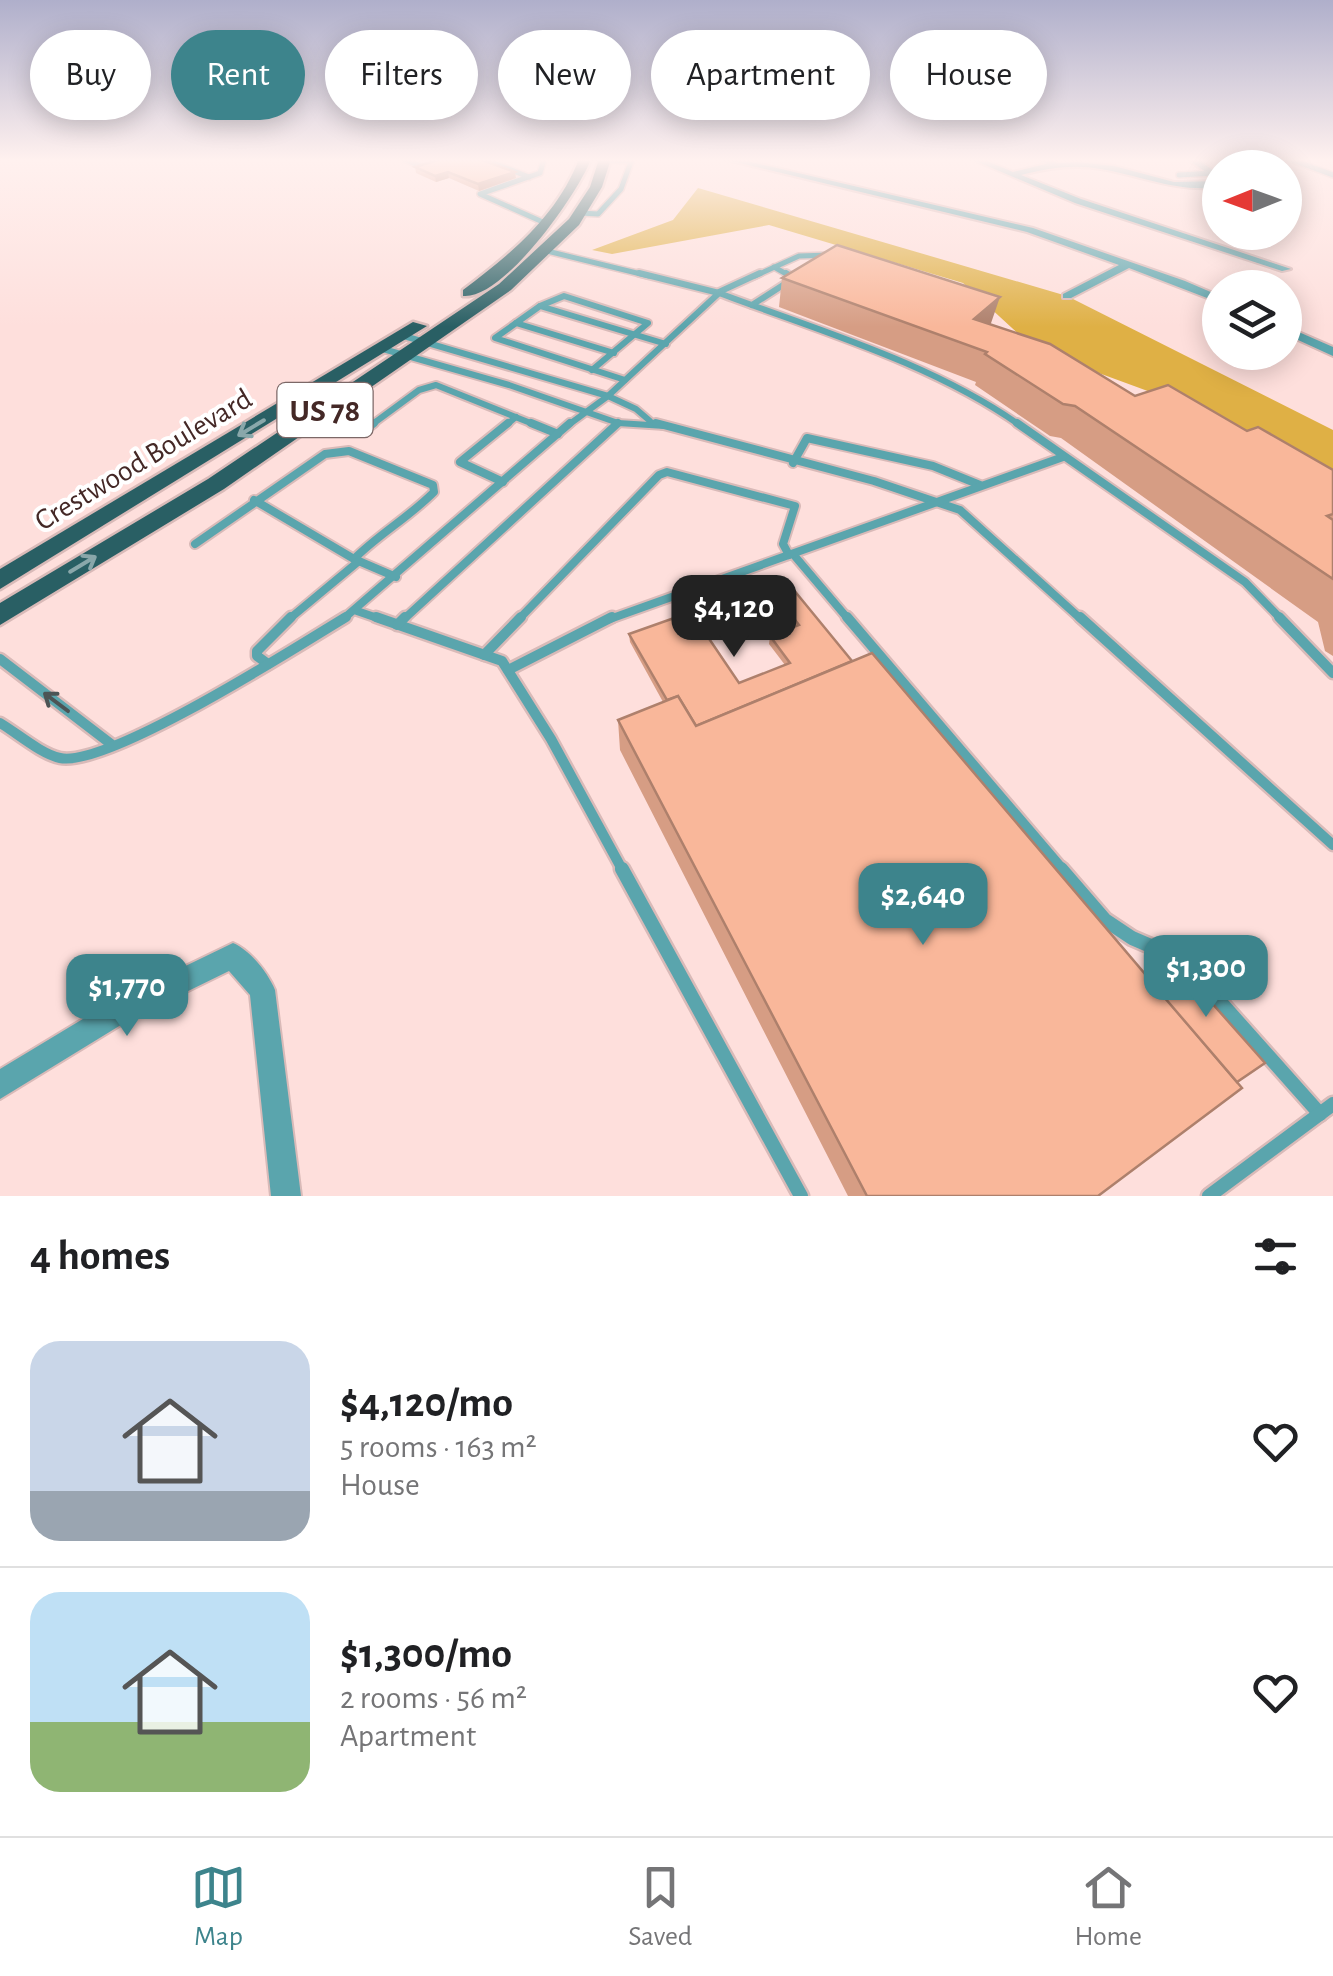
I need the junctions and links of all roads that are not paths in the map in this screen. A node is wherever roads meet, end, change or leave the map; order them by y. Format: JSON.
{"nodes":[{"id":1,"x":544,"y":215,"type":"edge"},
{"id":2,"x":567,"y":215,"type":"edge"},
{"id":3,"x":578,"y":215,"type":"edge"},
{"id":4,"x":965,"y":215,"type":"edge"},
{"id":5,"x":1120,"y":215,"type":"edge"},
{"id":6,"x":551,"y":217,"type":"junction"},
{"id":7,"x":547,"y":251,"type":"junction"},
{"id":8,"x":838,"y":256,"type":"edge"},
{"id":9,"x":1129,"y":264,"type":"junction"},
{"id":10,"x":774,"y":267,"type":"junction"},
{"id":11,"x":1286,"y":269,"type":"dead end"},
{"id":12,"x":718,"y":292,"type":"junction"},
{"id":13,"x":1202,"y":293,"type":"edge"},
{"id":14,"x":1068,"y":296,"type":"dead end"},
{"id":15,"x":752,"y":305,"type":"junction"},
{"id":16,"x":540,"y":306,"type":"junction"},
{"id":17,"x":516,"y":323,"type":"junction"},
{"id":18,"x":637,"y":335,"type":"junction"},
{"id":19,"x":1302,"y":338,"type":"edge"},
{"id":20,"x":412,"y":344,"type":"junction"},
{"id":21,"x":666,"y":344,"type":"junction"},
{"id":22,"x":614,"y":352,"type":"junction"},
{"id":23,"x":1333,"y":352,"type":"edge"},
{"id":24,"x":592,"y":370,"type":"junction"},
{"id":25,"x":625,"y":380,"type":"junction"},
{"id":26,"x":608,"y":396,"type":"junction"},
{"id":27,"x":583,"y":412,"type":"junction"},
{"id":28,"x":516,"y":417,"type":"junction"},
{"id":29,"x":618,"y":422,"type":"junction"},
{"id":30,"x":651,"y":422,"type":"junction"},
{"id":31,"x":370,"y":426,"type":"dead end"},
{"id":32,"x":558,"y":434,"type":"junction"},
{"id":33,"x":1063,"y":458,"type":"junction"},
{"id":34,"x":792,"y":462,"type":"junction"},
{"id":35,"x":503,"y":482,"type":"junction"},
{"id":36,"x":980,"y":485,"type":"junction"},
{"id":37,"x":254,"y":500,"type":"junction"},
{"id":38,"x":930,"y":502,"type":"junction"},
{"id":39,"x":195,"y":544,"type":"dead end"},
{"id":40,"x":791,"y":554,"type":"junction"},
{"id":41,"x":356,"y":560,"type":"junction"},
{"id":42,"x":396,"y":577,"type":"junction"},
{"id":43,"x":0,"y":580,"type":"edge"},
{"id":44,"x":357,"y":611,"type":"junction"},
{"id":45,"x":0,"y":615,"type":"edge"},
{"id":46,"x":397,"y":624,"type":"junction"},
{"id":47,"x":484,"y":655,"type":"junction"},
{"id":48,"x":0,"y":660,"type":"edge"},
{"id":49,"x":268,"y":664,"type":"junction"},
{"id":50,"x":508,"y":670,"type":"junction"},
{"id":51,"x":1333,"y":673,"type":"edge"},
{"id":52,"x":0,"y":723,"type":"edge"},
{"id":53,"x":111,"y":744,"type":"junction"},
{"id":54,"x":1333,"y":845,"type":"edge"},
{"id":55,"x":0,"y":1084,"type":"edge"},
{"id":56,"x":1326,"y":1109,"type":"edge"},
{"id":57,"x":286,"y":1196,"type":"edge"},
{"id":58,"x":801,"y":1196,"type":"edge"},
{"id":59,"x":1209,"y":1196,"type":"edge"}],
"edges":[{"from":1,"to":6,"type":"lane"},
{"from":2,"to":6,"type":"main road"},
{"from":3,"to":7,"type":"main road","name":"Crestwood Boulevard","number":"US 78"},
{"from":4,"to":9,"type":"street"},
{"from":5,"to":11,"type":"street"},
{"from":6,"to":20,"type":"main road","name":"Crestwood Boulevard","number":"US 78"},
{"from":7,"to":12,"type":"lane"},
{"from":7,"to":20,"type":"main road","name":"Crestwood Boulevard","number":"US 78"},
{"from":8,"to":10,"type":"lane"},
{"from":9,"to":13,"type":"street"},
{"from":9,"to":14,"type":"street"},
{"from":10,"to":12,"type":"lane"},
{"from":10,"to":15,"type":"lane"},
{"from":12,"to":15,"type":"lane"},
{"from":12,"to":21,"type":"lane"},
{"from":15,"to":33,"type":"lane"},
{"from":16,"to":17,"type":"lane"},
{"from":16,"to":18,"type":"lane"},
{"from":16,"to":18,"type":"lane"},
{"from":17,"to":22,"type":"lane"},
{"from":17,"to":24,"type":"lane"},
{"from":18,"to":21,"type":"lane"},
{"from":18,"to":22,"type":"lane"},
{"from":19,"to":23,"type":"street"},
{"from":20,"to":26,"type":"lane"},
{"from":20,"to":27,"type":"lane"},
{"from":20,"to":43,"type":"main road","name":"Crestwood Boulevard","number":"US 78","one_way":true},
{"from":45,"to":20,"type":"main road","name":"Crestwood Boulevard","number":"US 78","one_way":true},
{"from":21,"to":25,"type":"lane"},
{"from":22,"to":24,"type":"lane"},
{"from":24,"to":25,"type":"lane"},
{"from":25,"to":26,"type":"lane"},
{"from":26,"to":27,"type":"lane"},
{"from":26,"to":30,"type":"lane"},
{"from":27,"to":29,"type":"lane"},
{"from":27,"to":32,"type":"lane"},
{"from":28,"to":31,"type":"lane"},
{"from":28,"to":32,"type":"lane"},
{"from":28,"to":35,"type":"lane"},
{"from":29,"to":30,"type":"lane"},
{"from":29,"to":46,"type":"lane"},
{"from":30,"to":34,"type":"lane"},
{"from":32,"to":35,"type":"lane"},
{"from":33,"to":36,"type":"lane"},
{"from":33,"to":51,"type":"lane"},
{"from":34,"to":36,"type":"lane"},
{"from":34,"to":38,"type":"lane"},
{"from":35,"to":42,"type":"lane"},
{"from":36,"to":38,"type":"lane"},
{"from":37,"to":39,"type":"lane"},
{"from":37,"to":41,"type":"lane"},
{"from":37,"to":41,"type":"lane"},
{"from":38,"to":40,"type":"lane"},
{"from":38,"to":54,"type":"lane"},
{"from":40,"to":47,"type":"lane"},
{"from":40,"to":50,"type":"lane"},
{"from":40,"to":56,"type":"lane"},
{"from":41,"to":42,"type":"lane"},
{"from":41,"to":49,"type":"lane"},
{"from":42,"to":44,"type":"lane"},
{"from":44,"to":46,"type":"lane"},
{"from":44,"to":49,"type":"lane"},
{"from":46,"to":47,"type":"lane"},
{"from":47,"to":50,"type":"lane"},
{"from":53,"to":48,"type":"lane","one_way":true},
{"from":49,"to":53,"type":"lane"},
{"from":50,"to":58,"type":"lane"},
{"from":52,"to":53,"type":"lane"},
{"from":55,"to":57,"type":"street"},
{"from":56,"to":59,"type":"lane"}]}
